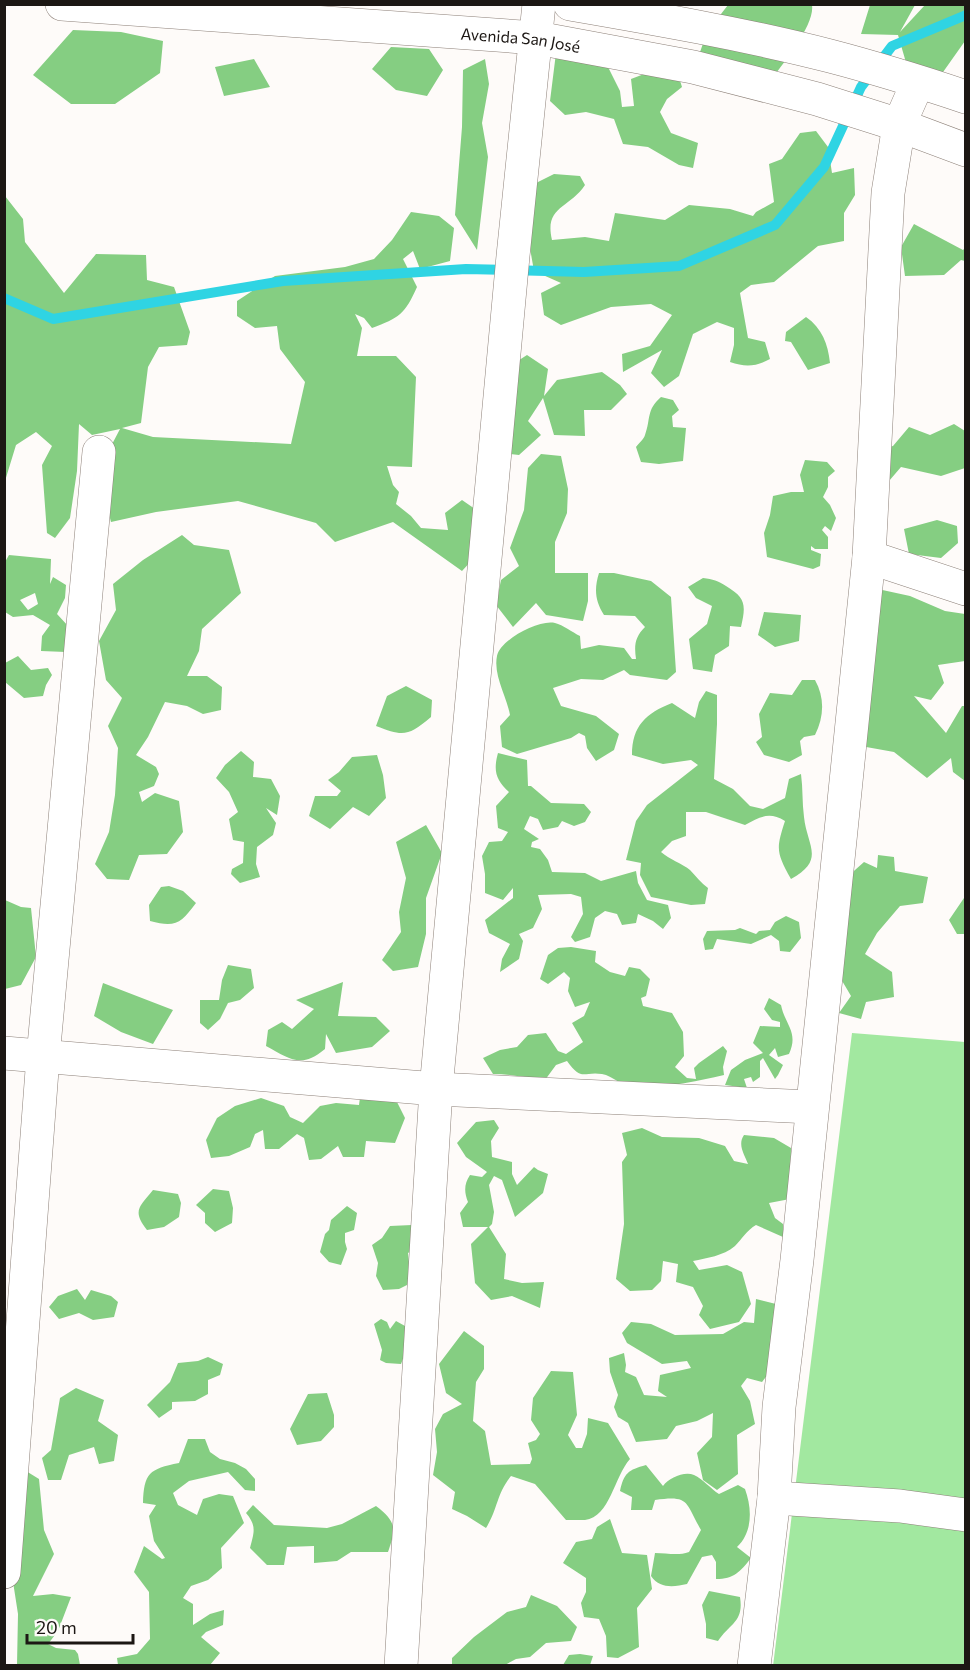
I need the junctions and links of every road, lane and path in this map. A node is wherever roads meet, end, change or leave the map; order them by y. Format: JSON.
{"nodes":[{"id":1,"x":62,"y":4,"type":"edge"},
{"id":2,"x":539,"y":4,"type":"edge"},
{"id":3,"x":570,"y":4,"type":"edge"},
{"id":4,"x":133,"y":7,"type":"edge"},
{"id":5,"x":537,"y":38,"type":"junction"},
{"id":6,"x":907,"y":78,"type":"junction"},
{"id":7,"x":966,"y":97,"type":"edge"},
{"id":8,"x":886,"y":122,"type":"junction"},
{"id":9,"x":966,"y":150,"type":"edge"},
{"id":10,"x":99,"y":453,"type":"dead end"},
{"id":11,"x":869,"y":557,"type":"junction"},
{"id":12,"x":966,"y":589,"type":"edge"},
{"id":13,"x":4,"y":1053,"type":"edge"},
{"id":14,"x":43,"y":1057,"type":"junction"},
{"id":15,"x":436,"y":1089,"type":"junction"},
{"id":16,"x":812,"y":1107,"type":"junction"},
{"id":17,"x":774,"y":1498,"type":"junction"},
{"id":18,"x":966,"y":1515,"type":"edge"},
{"id":19,"x":4,"y":1572,"type":"edge"},
{"id":20,"x":401,"y":1665,"type":"edge"},
{"id":21,"x":754,"y":1665,"type":"edge"}],
"edges":[{"from":1,"to":4,"type":"street","name":"Avenida San José"},
{"from":2,"to":5,"type":"street"},
{"from":3,"to":6,"type":"street"},
{"from":4,"to":5,"type":"street","name":"Avenida San José"},
{"from":5,"to":8,"type":"street","name":"Avenida San José"},
{"from":5,"to":15,"type":"street"},
{"from":6,"to":7,"type":"street"},
{"from":6,"to":8,"type":"street"},
{"from":8,"to":9,"type":"street","name":"Avenida San José"},
{"from":8,"to":11,"type":"street"},
{"from":10,"to":14,"type":"street"},
{"from":11,"to":12,"type":"street"},
{"from":11,"to":16,"type":"street"},
{"from":13,"to":14,"type":"street"},
{"from":14,"to":15,"type":"street"},
{"from":14,"to":19,"type":"street"},
{"from":15,"to":16,"type":"street"},
{"from":15,"to":20,"type":"street"},
{"from":16,"to":17,"type":"street"},
{"from":17,"to":18,"type":"street"},
{"from":17,"to":21,"type":"street"}]}
